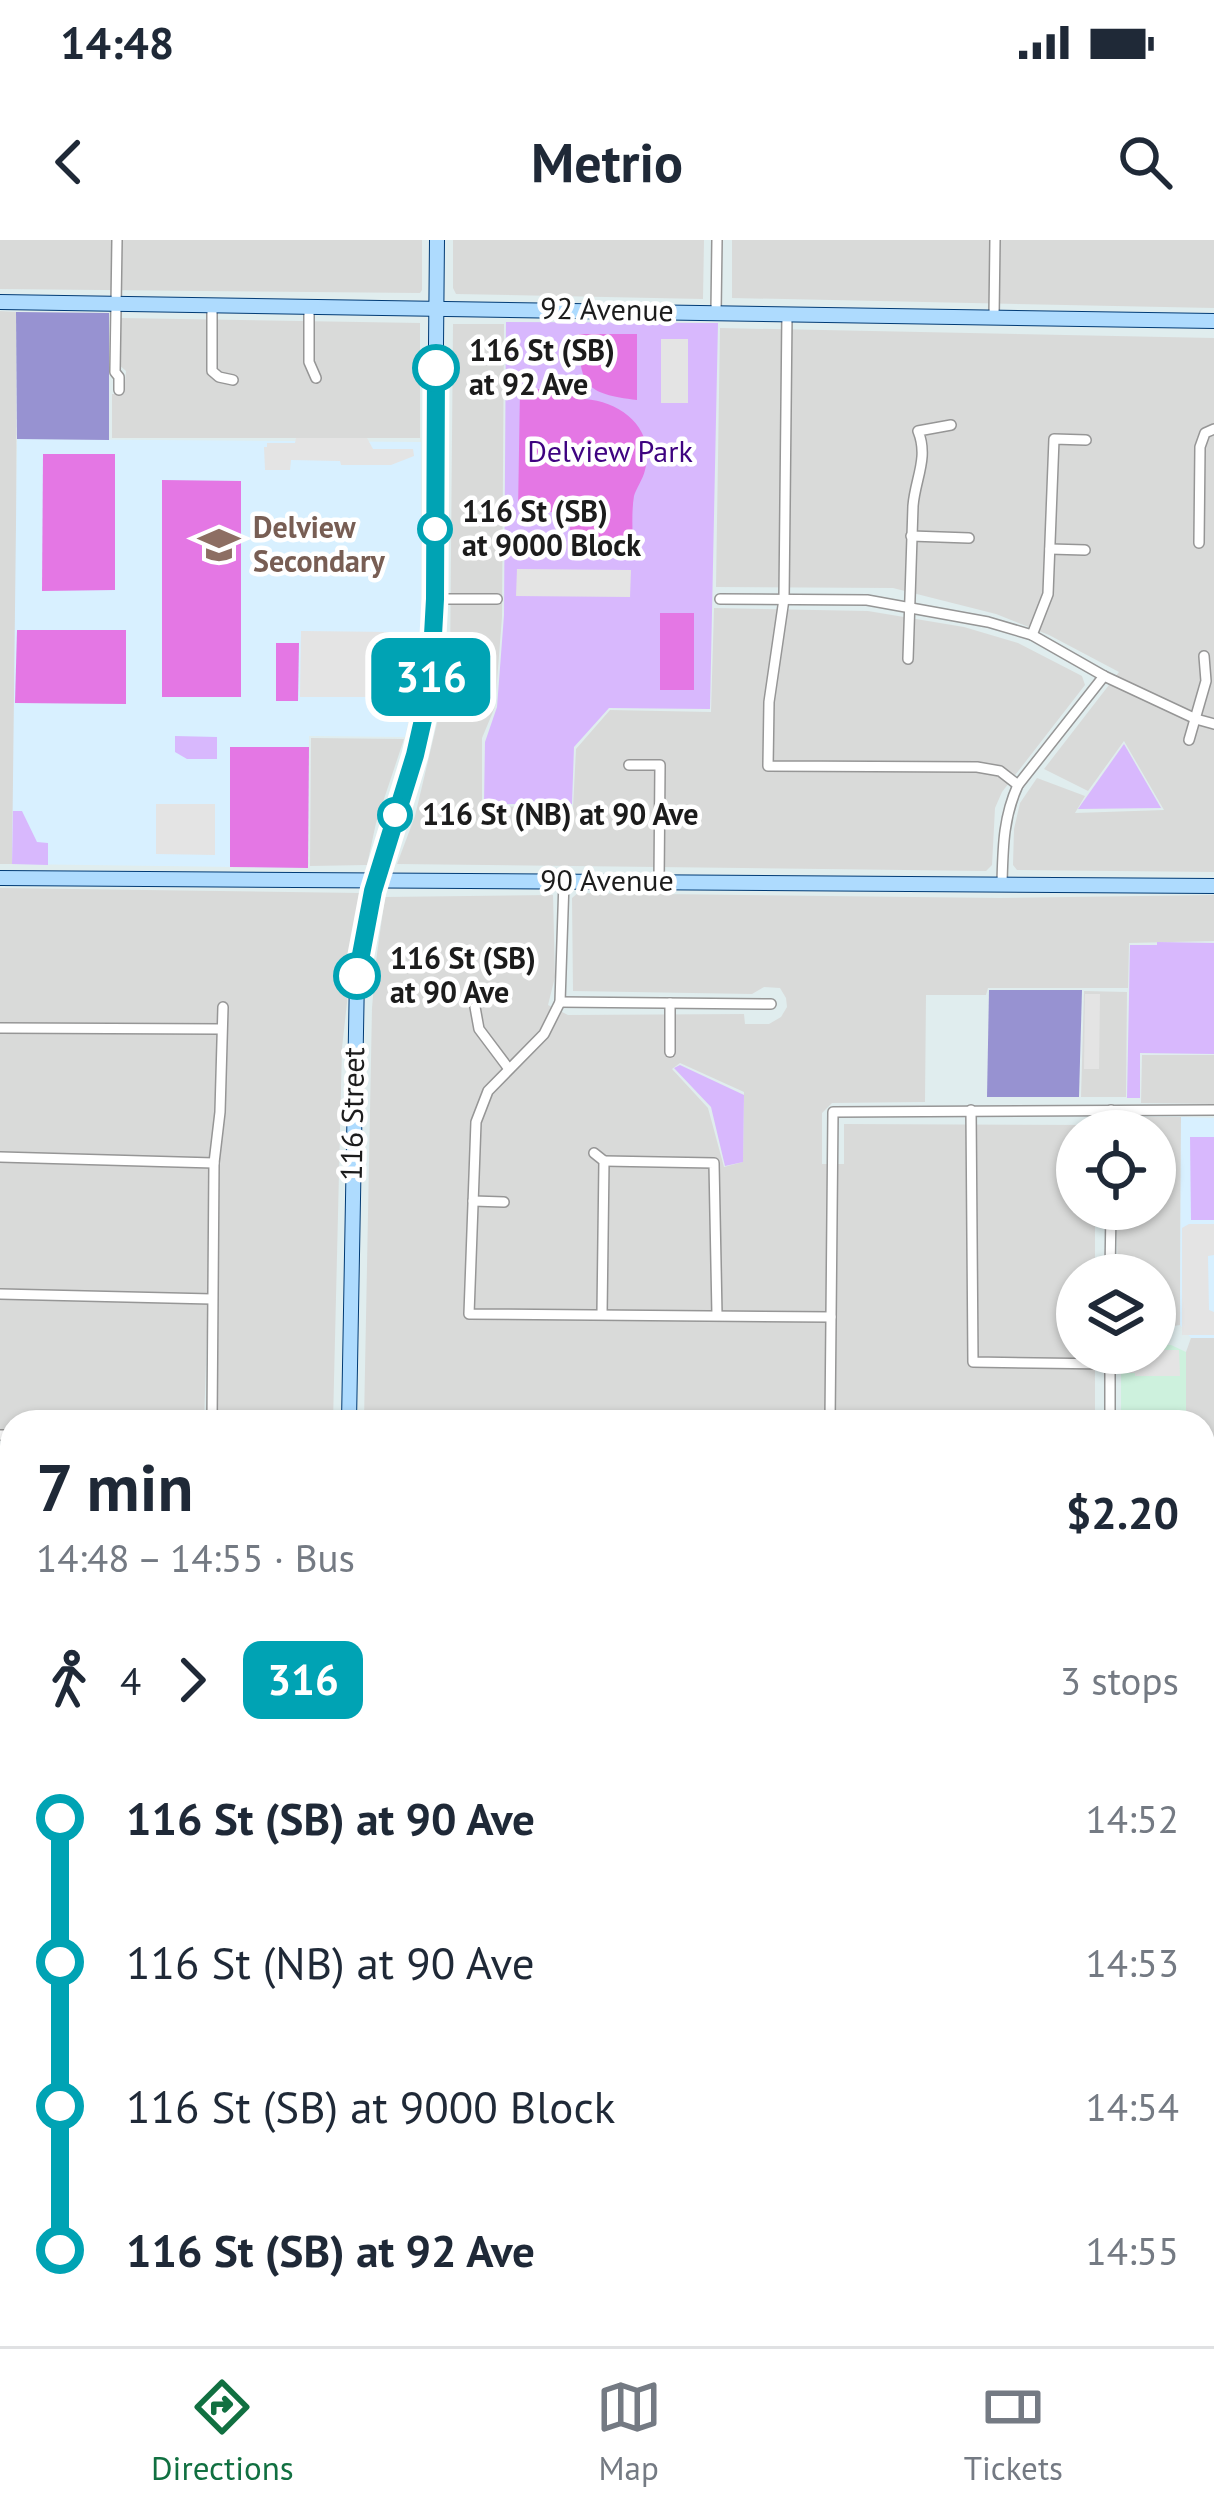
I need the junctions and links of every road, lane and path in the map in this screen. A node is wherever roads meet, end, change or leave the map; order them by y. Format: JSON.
{"nodes":[{"id":1,"x":117,"y":240,"type":"edge"},
{"id":2,"x":437,"y":240,"type":"edge"},
{"id":3,"x":717,"y":240,"type":"edge"},
{"id":4,"x":995,"y":240,"type":"edge"},
{"id":5,"x":0,"y":302,"type":"edge"},
{"id":6,"x":115,"y":304,"type":"junction"},
{"id":7,"x":212,"y":305,"type":"junction"},
{"id":8,"x":309,"y":305,"type":"junction"},
{"id":9,"x":436,"y":307,"type":"junction"},
{"id":10,"x":716,"y":312,"type":"junction"},
{"id":11,"x":788,"y":313,"type":"junction"},
{"id":12,"x":994,"y":317,"type":"junction"},
{"id":13,"x":1214,"y":321,"type":"edge"},
{"id":14,"x":316,"y":378,"type":"dead end"},
{"id":15,"x":232,"y":380,"type":"dead end"},
{"id":16,"x":119,"y":390,"type":"dead end"},
{"id":17,"x":951,"y":425,"type":"dead end"},
{"id":18,"x":1214,"y":429,"type":"edge"},
{"id":19,"x":1085,"y":440,"type":"dead end"},
{"id":20,"x":911,"y":536,"type":"junction"},
{"id":21,"x":969,"y":538,"type":"dead end"},
{"id":22,"x":1199,"y":543,"type":"dead end"},
{"id":23,"x":1050,"y":549,"type":"junction"},
{"id":24,"x":1085,"y":550,"type":"dead end"},
{"id":25,"x":720,"y":598,"type":"dead end"},
{"id":26,"x":435,"y":599,"type":"junction"},
{"id":27,"x":497,"y":599,"type":"dead end"},
{"id":28,"x":784,"y":599,"type":"junction"},
{"id":29,"x":910,"y":606,"type":"junction"},
{"id":30,"x":1032,"y":635,"type":"junction"},
{"id":31,"x":1204,"y":656,"type":"dead end"},
{"id":32,"x":908,"y":658,"type":"dead end"},
{"id":33,"x":1104,"y":676,"type":"junction"},
{"id":34,"x":1196,"y":719,"type":"junction"},
{"id":35,"x":1214,"y":724,"type":"edge"},
{"id":36,"x":1189,"y":740,"type":"dead end"},
{"id":37,"x":629,"y":765,"type":"dead end"},
{"id":38,"x":1018,"y":785,"type":"junction"},
{"id":39,"x":0,"y":878,"type":"edge"},
{"id":40,"x":376,"y":880,"type":"junction"},
{"id":41,"x":564,"y":881,"type":"junction"},
{"id":42,"x":659,"y":882,"type":"junction"},
{"id":43,"x":1002,"y":883,"type":"junction"},
{"id":44,"x":1214,"y":886,"type":"edge"},
{"id":45,"x":560,"y":1002,"type":"junction"},
{"id":46,"x":670,"y":1003,"type":"junction"},
{"id":47,"x":771,"y":1004,"type":"dead end"},
{"id":48,"x":223,"y":1006,"type":"dead end"},
{"id":49,"x":475,"y":1007,"type":"dead end"},
{"id":50,"x":0,"y":1028,"type":"edge"},
{"id":51,"x":221,"y":1029,"type":"junction"},
{"id":52,"x":670,"y":1052,"type":"dead end"},
{"id":53,"x":509,"y":1069,"type":"junction"},
{"id":54,"x":971,"y":1110,"type":"junction"},
{"id":55,"x":1056,"y":1110,"type":"edge"},
{"id":56,"x":1176,"y":1110,"type":"edge"},
{"id":57,"x":1214,"y":1110,"type":"edge"},
{"id":58,"x":594,"y":1153,"type":"dead end"},
{"id":59,"x":0,"y":1157,"type":"edge"},
{"id":60,"x":604,"y":1161,"type":"junction"},
{"id":61,"x":214,"y":1163,"type":"junction"},
{"id":62,"x":473,"y":1201,"type":"junction"},
{"id":63,"x":504,"y":1202,"type":"dead end"},
{"id":64,"x":0,"y":1294,"type":"edge"},
{"id":65,"x":212,"y":1299,"type":"junction"},
{"id":66,"x":602,"y":1314,"type":"junction"},
{"id":67,"x":717,"y":1315,"type":"junction"},
{"id":68,"x":831,"y":1317,"type":"junction"},
{"id":69,"x":1056,"y":1360,"type":"edge"},
{"id":70,"x":1110,"y":1374,"type":"edge"},
{"id":71,"x":212,"y":1410,"type":"edge"},
{"id":72,"x":349,"y":1410,"type":"edge"},
{"id":73,"x":830,"y":1410,"type":"edge"},
{"id":74,"x":1110,"y":1410,"type":"edge"},
{"id":75,"x":0,"y":1460,"type":"edge"},
{"id":76,"x":0,"y":1550,"type":"edge"}],
"edges":[{"from":1,"to":6,"type":"street"},
{"from":2,"to":9,"type":"street","name":"116 Street"},
{"from":3,"to":10,"type":"street"},
{"from":4,"to":12,"type":"street"},
{"from":5,"to":6,"type":"street","name":"92 Avenue"},
{"from":6,"to":7,"type":"street","name":"92 Avenue"},
{"from":6,"to":16,"type":"street"},
{"from":7,"to":8,"type":"street","name":"92 Avenue"},
{"from":7,"to":15,"type":"street"},
{"from":8,"to":9,"type":"street","name":"92 Avenue"},
{"from":8,"to":14,"type":"street"},
{"from":9,"to":10,"type":"street","name":"92 Avenue"},
{"from":9,"to":26,"type":"street","name":"116 Street"},
{"from":10,"to":11,"type":"street","name":"92 Avenue"},
{"from":11,"to":12,"type":"street","name":"92 Avenue"},
{"from":11,"to":28,"type":"street"},
{"from":12,"to":13,"type":"street","name":"92 Avenue"},
{"from":17,"to":20,"type":"street"},
{"from":18,"to":22,"type":"street"},
{"from":19,"to":23,"type":"street"},
{"from":20,"to":21,"type":"street"},
{"from":20,"to":29,"type":"street"},
{"from":23,"to":24,"type":"street"},
{"from":23,"to":30,"type":"street"},
{"from":25,"to":28,"type":"street"},
{"from":26,"to":27,"type":"street"},
{"from":26,"to":40,"type":"street","name":"116 Street"},
{"from":28,"to":29,"type":"street"},
{"from":28,"to":38,"type":"street"},
{"from":29,"to":30,"type":"street"},
{"from":29,"to":32,"type":"street"},
{"from":30,"to":33,"type":"street"},
{"from":31,"to":34,"type":"street"},
{"from":33,"to":34,"type":"street"},
{"from":33,"to":38,"type":"street"},
{"from":34,"to":35,"type":"street"},
{"from":34,"to":36,"type":"street"},
{"from":37,"to":42,"type":"street"},
{"from":38,"to":43,"type":"street"},
{"from":39,"to":40,"type":"street","name":"90 Avenue"},
{"from":40,"to":41,"type":"street","name":"90 Avenue"},
{"from":40,"to":72,"type":"street","name":"116 Street"},
{"from":41,"to":42,"type":"street","name":"90 Avenue"},
{"from":41,"to":45,"type":"street"},
{"from":42,"to":43,"type":"street","name":"90 Avenue"},
{"from":43,"to":44,"type":"street","name":"90 Avenue"},
{"from":45,"to":46,"type":"street"},
{"from":45,"to":53,"type":"street"},
{"from":46,"to":47,"type":"street"},
{"from":46,"to":52,"type":"street"},
{"from":48,"to":51,"type":"street"},
{"from":49,"to":53,"type":"street"},
{"from":50,"to":51,"type":"street"},
{"from":51,"to":61,"type":"street"},
{"from":53,"to":62,"type":"street"},
{"from":54,"to":55,"type":"street"},
{"from":54,"to":68,"type":"street"},
{"from":54,"to":69,"type":"street"},
{"from":56,"to":57,"type":"street"},
{"from":58,"to":60,"type":"street"},
{"from":59,"to":61,"type":"street"},
{"from":60,"to":66,"type":"street"},
{"from":60,"to":67,"type":"street"},
{"from":61,"to":65,"type":"street"},
{"from":62,"to":63,"type":"street"},
{"from":62,"to":66,"type":"street"},
{"from":64,"to":65,"type":"street"},
{"from":65,"to":71,"type":"street"},
{"from":66,"to":67,"type":"street"},
{"from":67,"to":68,"type":"street"},
{"from":68,"to":73,"type":"street"},
{"from":70,"to":74,"type":"street"},
{"from":75,"to":76,"type":"street"}]}
